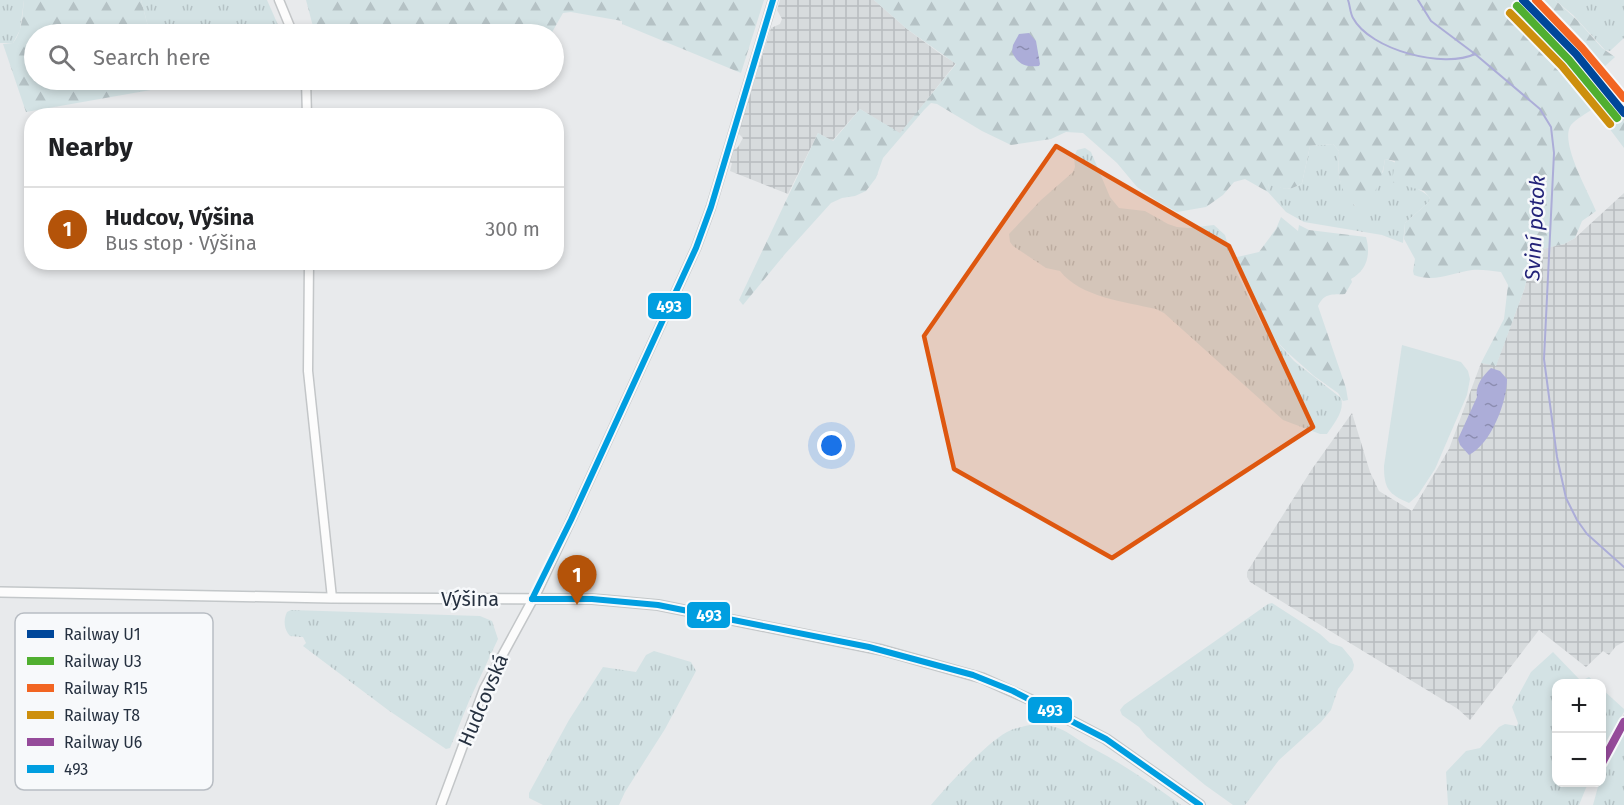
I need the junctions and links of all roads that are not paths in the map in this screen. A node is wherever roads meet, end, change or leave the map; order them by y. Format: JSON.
{"nodes":[{"id":1,"x":279,"y":0,"type":"edge"},
{"id":2,"x":773,"y":0,"type":"edge"},
{"id":3,"x":289,"y":24,"type":"edge"},
{"id":4,"x":306,"y":90,"type":"edge"},
{"id":5,"x":307,"y":108,"type":"edge"},
{"id":6,"x":309,"y":270,"type":"edge"},
{"id":7,"x":0,"y":592,"type":"edge"},
{"id":8,"x":332,"y":598,"type":"junction"},
{"id":9,"x":532,"y":599,"type":"junction"},
{"id":10,"x":441,"y":805,"type":"edge"},
{"id":11,"x":1200,"y":805,"type":"edge"}],
"edges":[{"from":1,"to":3,"type":"street"},
{"from":2,"to":9,"type":"street","name":"Hudcovská"},
{"from":4,"to":5,"type":"street"},
{"from":6,"to":8,"type":"street"},
{"from":7,"to":8,"type":"main road","name":"Výšina"},
{"from":8,"to":9,"type":"main road","name":"Výšina"},
{"from":9,"to":10,"type":"street","name":"Hudcovská"},
{"from":9,"to":11,"type":"main road","name":"Výšina"}]}
